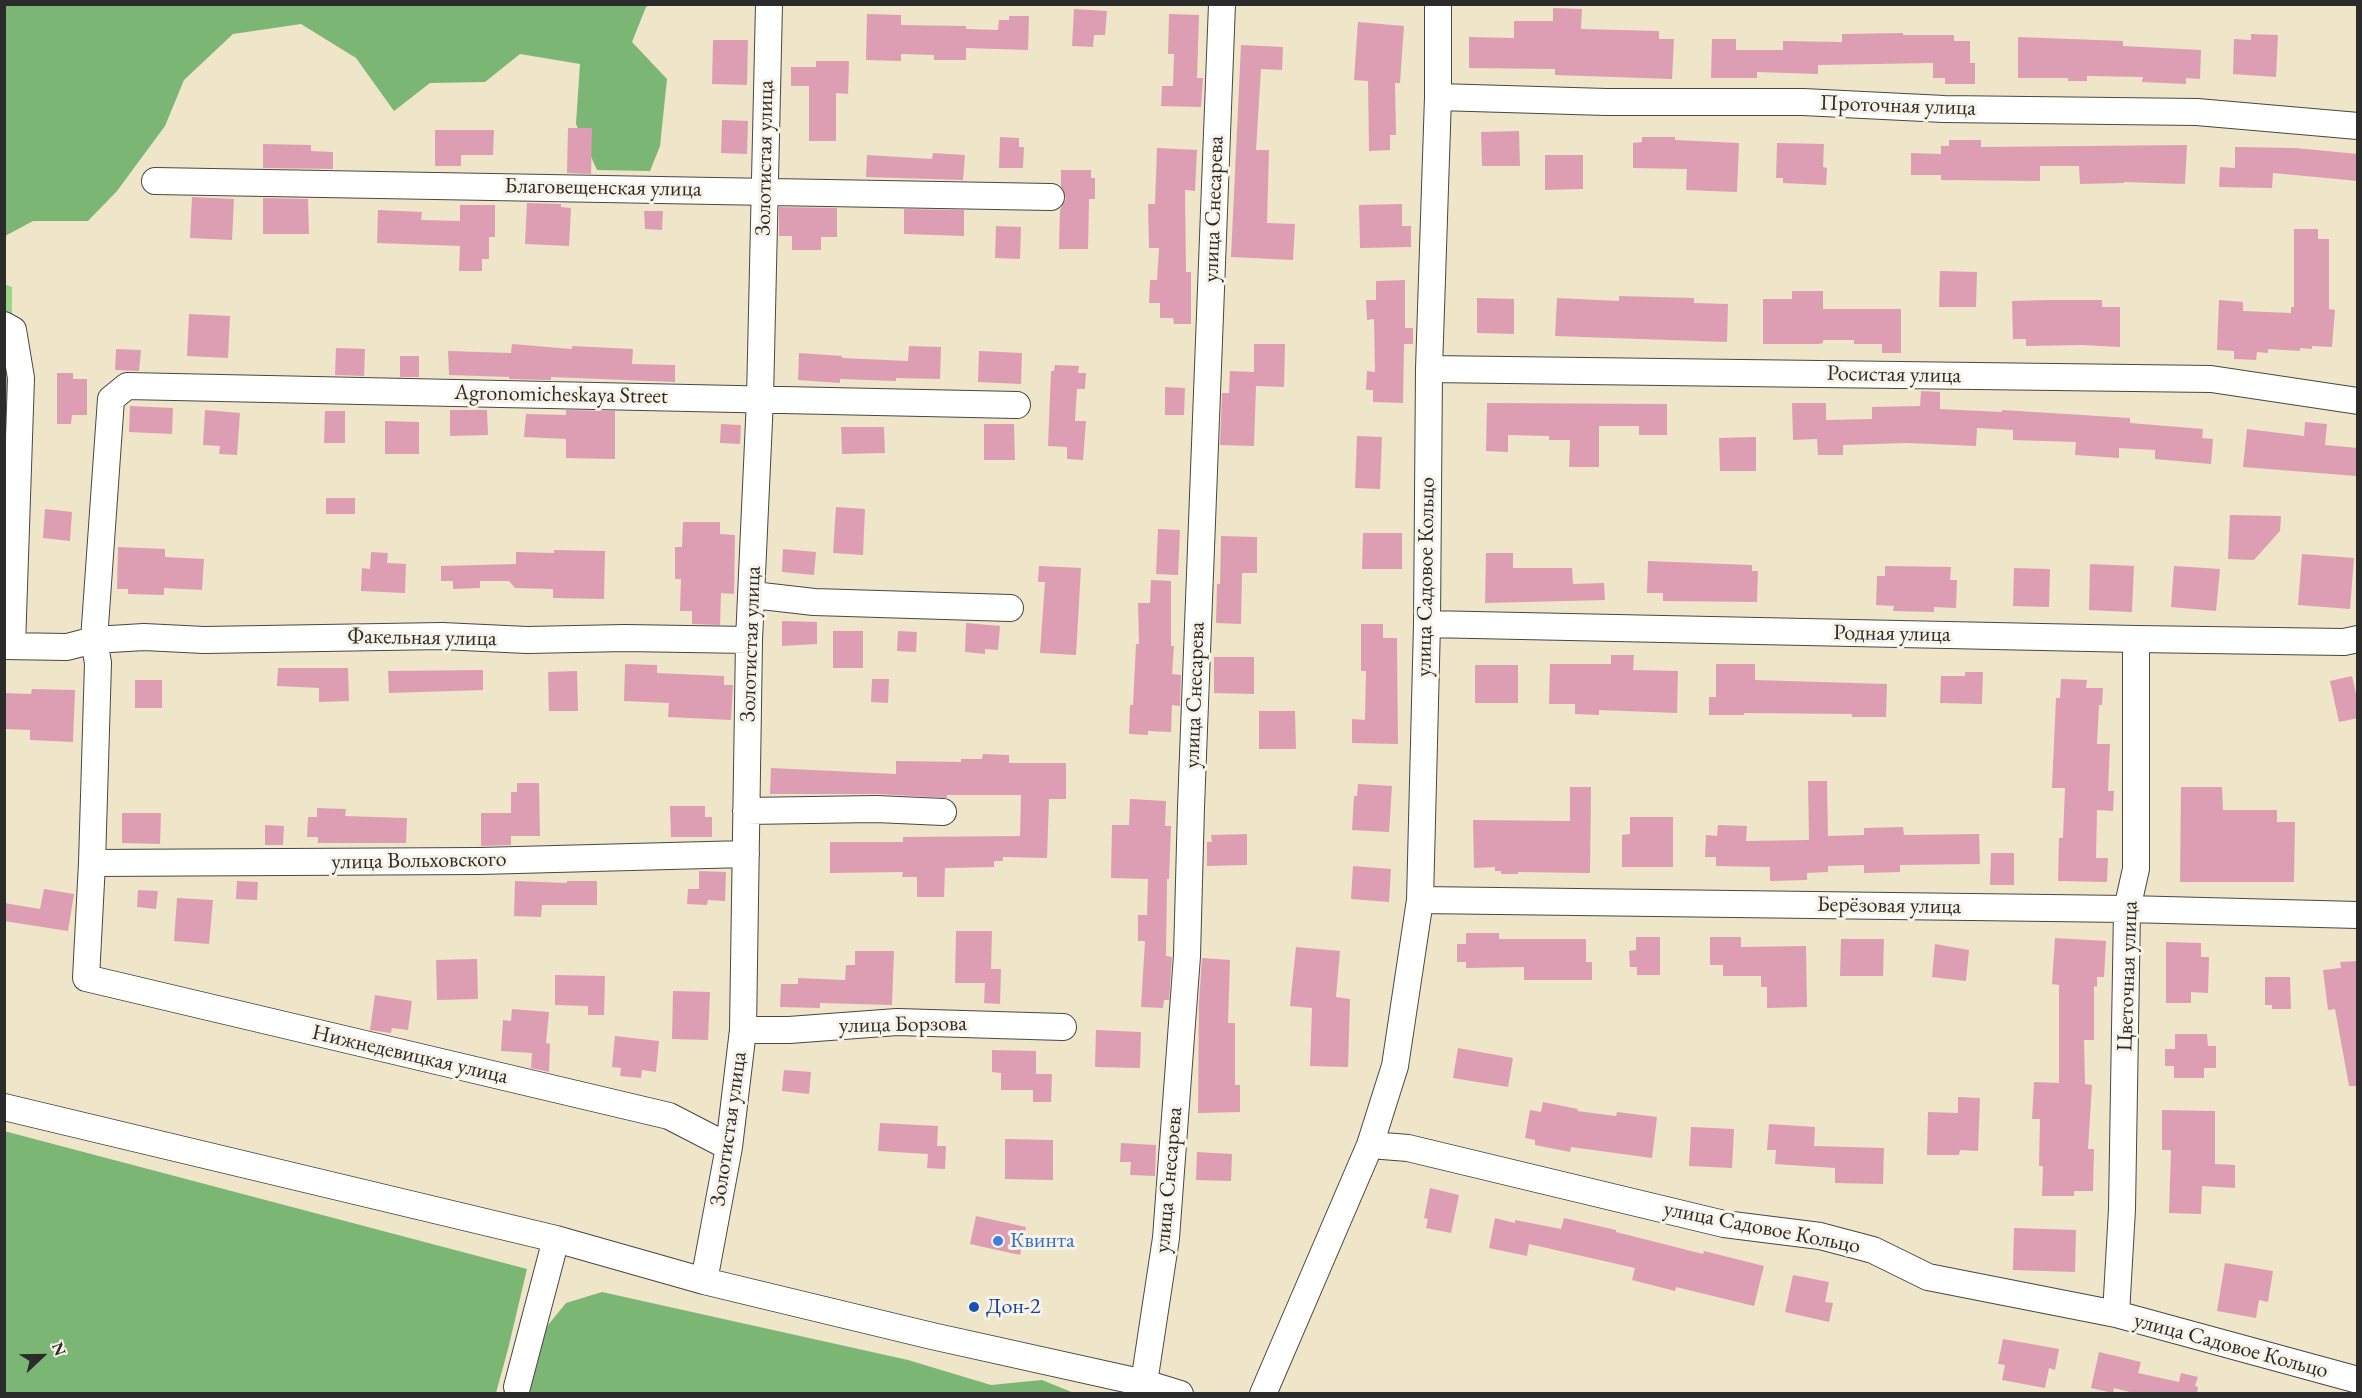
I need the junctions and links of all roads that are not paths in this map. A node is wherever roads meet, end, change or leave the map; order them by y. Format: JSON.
{"nodes":[{"id":1,"x":769,"y":4,"type":"edge"},
{"id":2,"x":1222,"y":4,"type":"edge"},
{"id":3,"x":1438,"y":4,"type":"edge"},
{"id":4,"x":1437,"y":97,"type":"junction"},
{"id":5,"x":2358,"y":126,"type":"edge"},
{"id":6,"x":155,"y":181,"type":"dead end"},
{"id":7,"x":765,"y":190,"type":"junction"},
{"id":8,"x":1051,"y":197,"type":"dead end"},
{"id":9,"x":4,"y":326,"type":"edge"},
{"id":10,"x":1428,"y":369,"type":"junction"},
{"id":11,"x":760,"y":399,"type":"junction"},
{"id":12,"x":2358,"y":401,"type":"edge"},
{"id":13,"x":1017,"y":405,"type":"dead end"},
{"id":14,"x":753,"y":595,"type":"junction"},
{"id":15,"x":1011,"y":608,"type":"dead end"},
{"id":16,"x":1427,"y":624,"type":"junction"},
{"id":17,"x":2136,"y":639,"type":"junction"},
{"id":18,"x":2358,"y":639,"type":"edge"},
{"id":19,"x":94,"y":640,"type":"junction"},
{"id":20,"x":750,"y":640,"type":"junction"},
{"id":21,"x":8,"y":646,"type":"edge"},
{"id":22,"x":746,"y":811,"type":"junction"},
{"id":23,"x":943,"y":812,"type":"dead end"},
{"id":24,"x":746,"y":854,"type":"junction"},
{"id":25,"x":92,"y":863,"type":"junction"},
{"id":26,"x":1420,"y":900,"type":"junction"},
{"id":27,"x":2127,"y":909,"type":"junction"},
{"id":28,"x":2358,"y":915,"type":"edge"},
{"id":29,"x":1063,"y":1027,"type":"dead end"},
{"id":30,"x":743,"y":1030,"type":"junction"},
{"id":31,"x":4,"y":1107,"type":"edge"},
{"id":32,"x":1370,"y":1145,"type":"junction"},
{"id":33,"x":729,"y":1147,"type":"junction"},
{"id":34,"x":556,"y":1239,"type":"junction"},
{"id":35,"x":704,"y":1281,"type":"junction"},
{"id":36,"x":2116,"y":1314,"type":"junction"},
{"id":37,"x":2358,"y":1380,"type":"edge"},
{"id":38,"x":1144,"y":1383,"type":"junction"},
{"id":39,"x":517,"y":1387,"type":"dead end"},
{"id":40,"x":1180,"y":1394,"type":"edge"},
{"id":41,"x":1263,"y":1394,"type":"edge"}],
"edges":[{"from":1,"to":7,"type":"street","name":"Золотистая улица"},
{"from":2,"to":38,"type":"street","name":"улица Снесарева"},
{"from":3,"to":4,"type":"street","name":"улица Садовое Кольцо"},
{"from":4,"to":5,"type":"street","name":"Проточная улица"},
{"from":4,"to":10,"type":"street","name":"улица Садовое Кольцо"},
{"from":6,"to":7,"type":"street","name":"Благовещенская улица"},
{"from":7,"to":8,"type":"street","name":"Благовещенская улица"},
{"from":7,"to":11,"type":"street","name":"Золотистая улица"},
{"from":9,"to":21,"type":"street"},
{"from":10,"to":12,"type":"street","name":"Росистая улица"},
{"from":10,"to":16,"type":"street","name":"улица Садовое Кольцо"},
{"from":11,"to":13,"type":"street","name":"Agronomicheskaya Street"},
{"from":11,"to":14,"type":"street","name":"Золотистая улица"},
{"from":11,"to":19,"type":"street","name":"Agronomicheskaya Street"},
{"from":14,"to":15,"type":"street"},
{"from":14,"to":20,"type":"street","name":"Золотистая улица"},
{"from":16,"to":17,"type":"street","name":"Родная улица"},
{"from":16,"to":26,"type":"street","name":"улица Садовое Кольцо"},
{"from":17,"to":18,"type":"street","name":"Родная улица"},
{"from":17,"to":27,"type":"street","name":"Цветочная улица"},
{"from":19,"to":20,"type":"street","name":"Факельная улица"},
{"from":19,"to":21,"type":"street","name":"Факельная улица"},
{"from":19,"to":25,"type":"street"},
{"from":20,"to":22,"type":"street","name":"Золотистая улица"},
{"from":22,"to":23,"type":"street"},
{"from":22,"to":24,"type":"street","name":"Золотистая улица"},
{"from":24,"to":25,"type":"street","name":"улица Вольховского"},
{"from":24,"to":30,"type":"street","name":"Золотистая улица"},
{"from":25,"to":33,"type":"street","name":"Нижнедевицкая улица"},
{"from":26,"to":27,"type":"street","name":"Берёзовая улица"},
{"from":26,"to":32,"type":"street","name":"улица Садовое Кольцо"},
{"from":27,"to":28,"type":"street","name":"Берёзовая улица"},
{"from":27,"to":36,"type":"street","name":"Цветочная улица"},
{"from":29,"to":30,"type":"street","name":"улица Борзова"},
{"from":30,"to":33,"type":"street","name":"Золотистая улица"},
{"from":31,"to":34,"type":"street"},
{"from":32,"to":36,"type":"street","name":"улица Садовое Кольцо"},
{"from":32,"to":41,"type":"street","name":"улица Садовое Кольцо"},
{"from":33,"to":35,"type":"street","name":"Золотистая улица"},
{"from":34,"to":35,"type":"street"},
{"from":34,"to":39,"type":"street"},
{"from":35,"to":38,"type":"street"},
{"from":36,"to":37,"type":"street","name":"улица Садовое Кольцо"},
{"from":38,"to":40,"type":"street"}]}
